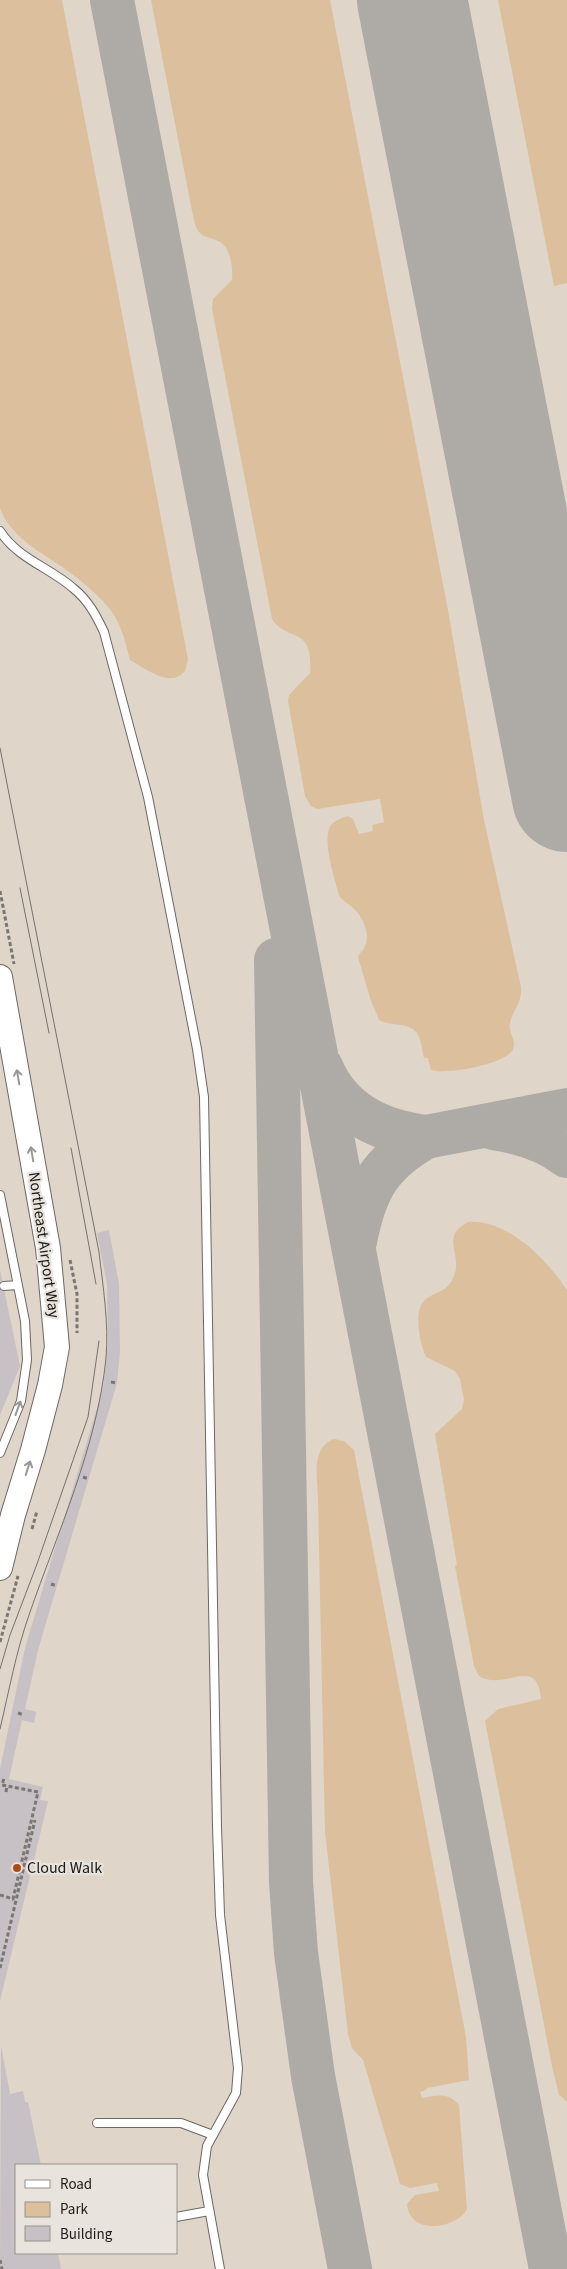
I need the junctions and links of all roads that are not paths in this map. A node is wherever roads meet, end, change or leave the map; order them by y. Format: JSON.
{"nodes":[{"id":1,"x":0,"y":531,"type":"edge"},
{"id":2,"x":0,"y":977,"type":"edge"},
{"id":3,"x":0,"y":1196,"type":"edge"},
{"id":4,"x":17,"y":1285,"type":"junction"},
{"id":5,"x":4,"y":1286,"type":"dead end"},
{"id":6,"x":0,"y":1453,"type":"edge"},
{"id":7,"x":13,"y":1515,"type":"junction"},
{"id":8,"x":0,"y":1539,"type":"edge"},
{"id":9,"x":0,"y":1568,"type":"edge"},
{"id":10,"x":97,"y":2123,"type":"dead end"},
{"id":11,"x":213,"y":2135,"type":"junction"},
{"id":12,"x":209,"y":2211,"type":"junction"},
{"id":13,"x":178,"y":2217,"type":"edge"},
{"id":14,"x":220,"y":2269,"type":"edge"}],
"edges":[{"from":1,"to":11,"type":"lane"},
{"from":7,"to":2,"type":"main road","name":"Northeast Airport Way","one_way":true},
{"from":3,"to":4,"type":"lane"},
{"from":4,"to":5,"type":"lane"},
{"from":6,"to":4,"type":"lane","one_way":true},
{"from":7,"to":8,"type":"main road"},
{"from":7,"to":9,"type":"main road","name":"Northeast Airport Way"},
{"from":10,"to":11,"type":"lane"},
{"from":11,"to":12,"type":"lane"},
{"from":12,"to":13,"type":"lane"},
{"from":12,"to":14,"type":"lane"}]}
